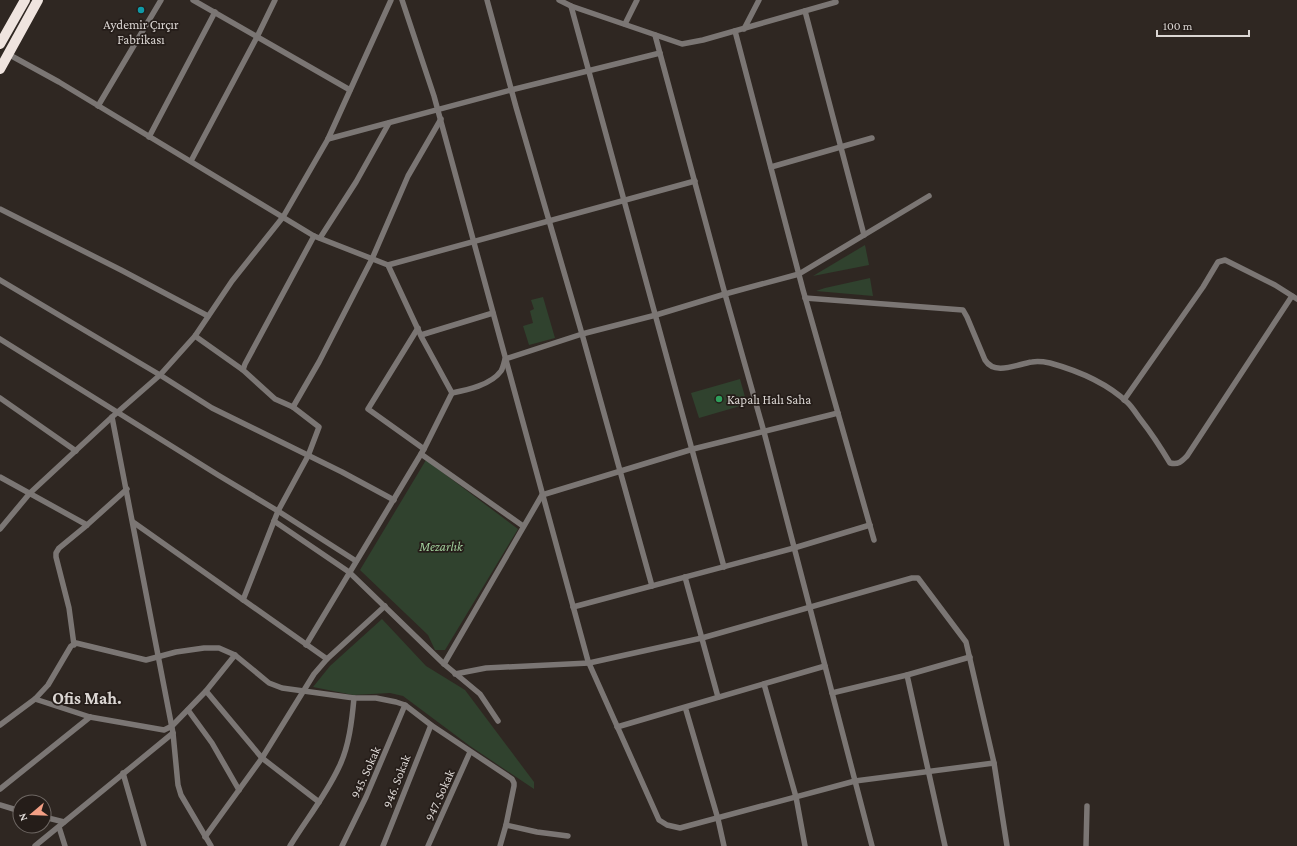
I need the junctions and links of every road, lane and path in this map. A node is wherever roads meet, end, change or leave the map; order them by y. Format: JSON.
{"nodes":[{"id":1,"x":25,"y":0,"type":"edge"},
{"id":2,"x":38,"y":0,"type":"edge"},
{"id":3,"x":161,"y":0,"type":"edge"},
{"id":4,"x":193,"y":0,"type":"edge"},
{"id":5,"x":275,"y":0,"type":"edge"},
{"id":6,"x":391,"y":0,"type":"edge"},
{"id":7,"x":402,"y":0,"type":"edge"},
{"id":8,"x":487,"y":0,"type":"edge"},
{"id":9,"x":559,"y":0,"type":"edge"},
{"id":10,"x":637,"y":0,"type":"edge"},
{"id":11,"x":759,"y":0,"type":"edge"},
{"id":12,"x":836,"y":2,"type":"dead end"},
{"id":13,"x":571,"y":6,"type":"junction"},
{"id":14,"x":805,"y":11,"type":"junction"},
{"id":15,"x":215,"y":12,"type":"junction"},
{"id":16,"x":624,"y":24,"type":"junction"},
{"id":17,"x":744,"y":29,"type":"junction"},
{"id":18,"x":735,"y":31,"type":"junction"},
{"id":19,"x":656,"y":35,"type":"junction"},
{"id":20,"x":257,"y":37,"type":"junction"},
{"id":21,"x":0,"y":44,"type":"edge"},
{"id":22,"x":660,"y":53,"type":"junction"},
{"id":23,"x":8,"y":54,"type":"junction"},
{"id":24,"x":0,"y":69,"type":"edge"},
{"id":25,"x":589,"y":72,"type":"junction"},
{"id":26,"x":350,"y":90,"type":"junction"},
{"id":27,"x":511,"y":90,"type":"junction"},
{"id":28,"x":98,"y":106,"type":"junction"},
{"id":29,"x":438,"y":110,"type":"junction"},
{"id":30,"x":440,"y":119,"type":"junction"},
{"id":31,"x":389,"y":123,"type":"junction"},
{"id":32,"x":149,"y":137,"type":"junction"},
{"id":33,"x":872,"y":138,"type":"dead end"},
{"id":34,"x":328,"y":139,"type":"junction"},
{"id":35,"x":841,"y":147,"type":"junction"},
{"id":36,"x":190,"y":161,"type":"junction"},
{"id":37,"x":771,"y":167,"type":"junction"},
{"id":38,"x":695,"y":181,"type":"junction"},
{"id":39,"x":929,"y":196,"type":"dead end"},
{"id":40,"x":624,"y":201,"type":"junction"},
{"id":41,"x":0,"y":209,"type":"edge"},
{"id":42,"x":283,"y":217,"type":"junction"},
{"id":43,"x":550,"y":220,"type":"junction"},
{"id":44,"x":864,"y":235,"type":"junction"},
{"id":45,"x":317,"y":237,"type":"junction"},
{"id":46,"x":473,"y":241,"type":"junction"},
{"id":47,"x":372,"y":258,"type":"junction"},
{"id":48,"x":388,"y":265,"type":"junction"},
{"id":49,"x":799,"y":274,"type":"junction"},
{"id":50,"x":0,"y":280,"type":"edge"},
{"id":51,"x":725,"y":294,"type":"junction"},
{"id":52,"x":1295,"y":297,"type":"edge"},
{"id":53,"x":805,"y":298,"type":"junction"},
{"id":54,"x":493,"y":313,"type":"junction"},
{"id":55,"x":656,"y":315,"type":"junction"},
{"id":56,"x":208,"y":316,"type":"junction"},
{"id":57,"x":418,"y":328,"type":"junction"},
{"id":58,"x":582,"y":334,"type":"junction"},
{"id":59,"x":195,"y":336,"type":"junction"},
{"id":60,"x":421,"y":336,"type":"junction"},
{"id":61,"x":0,"y":339,"type":"edge"},
{"id":62,"x":505,"y":359,"type":"junction"},
{"id":63,"x":243,"y":370,"type":"junction"},
{"id":64,"x":160,"y":375,"type":"junction"},
{"id":65,"x":452,"y":393,"type":"junction"},
{"id":66,"x":0,"y":399,"type":"edge"},
{"id":67,"x":1124,"y":400,"type":"junction"},
{"id":68,"x":293,"y":407,"type":"junction"},
{"id":69,"x":118,"y":413,"type":"junction"},
{"id":70,"x":838,"y":413,"type":"junction"},
{"id":71,"x":112,"y":417,"type":"junction"},
{"id":72,"x":764,"y":432,"type":"junction"},
{"id":73,"x":693,"y":449,"type":"junction"},
{"id":74,"x":76,"y":451,"type":"junction"},
{"id":75,"x":423,"y":452,"type":"junction"},
{"id":76,"x":308,"y":456,"type":"junction"},
{"id":77,"x":620,"y":471,"type":"junction"},
{"id":78,"x":0,"y":477,"type":"edge"},
{"id":79,"x":127,"y":489,"type":"junction"},
{"id":80,"x":30,"y":492,"type":"junction"},
{"id":81,"x":542,"y":494,"type":"junction"},
{"id":82,"x":394,"y":500,"type":"junction"},
{"id":83,"x":278,"y":511,"type":"junction"},
{"id":84,"x":274,"y":521,"type":"junction"},
{"id":85,"x":133,"y":522,"type":"junction"},
{"id":86,"x":87,"y":525,"type":"junction"},
{"id":87,"x":870,"y":525,"type":"junction"},
{"id":88,"x":524,"y":526,"type":"junction"},
{"id":89,"x":0,"y":529,"type":"edge"},
{"id":90,"x":874,"y":540,"type":"dead end"},
{"id":91,"x":794,"y":548,"type":"junction"},
{"id":92,"x":356,"y":561,"type":"junction"},
{"id":93,"x":724,"y":566,"type":"junction"},
{"id":94,"x":349,"y":572,"type":"junction"},
{"id":95,"x":686,"y":577,"type":"junction"},
{"id":96,"x":652,"y":586,"type":"junction"},
{"id":97,"x":243,"y":600,"type":"junction"},
{"id":98,"x":385,"y":606,"type":"junction"},
{"id":99,"x":573,"y":607,"type":"junction"},
{"id":100,"x":810,"y":608,"type":"junction"},
{"id":101,"x":702,"y":638,"type":"junction"},
{"id":102,"x":306,"y":644,"type":"junction"},
{"id":103,"x":74,"y":645,"type":"junction"},
{"id":104,"x":235,"y":655,"type":"junction"},
{"id":105,"x":158,"y":656,"type":"junction"},
{"id":106,"x":970,"y":657,"type":"junction"},
{"id":107,"x":327,"y":659,"type":"junction"},
{"id":108,"x":589,"y":663,"type":"junction"},
{"id":109,"x":444,"y":664,"type":"junction"},
{"id":110,"x":825,"y":666,"type":"junction"},
{"id":111,"x":455,"y":674,"type":"junction"},
{"id":112,"x":907,"y":675,"type":"junction"},
{"id":113,"x":764,"y":684,"type":"junction"},
{"id":114,"x":206,"y":691,"type":"junction"},
{"id":115,"x":303,"y":691,"type":"junction"},
{"id":116,"x":832,"y":693,"type":"junction"},
{"id":117,"x":354,"y":698,"type":"junction"},
{"id":118,"x":718,"y":698,"type":"junction"},
{"id":119,"x":35,"y":699,"type":"junction"},
{"id":120,"x":405,"y":705,"type":"junction"},
{"id":121,"x":188,"y":710,"type":"junction"},
{"id":122,"x":686,"y":710,"type":"dead end"},
{"id":123,"x":90,"y":718,"type":"junction"},
{"id":124,"x":498,"y":721,"type":"dead end"},
{"id":125,"x":0,"y":725,"type":"edge"},
{"id":126,"x":431,"y":725,"type":"junction"},
{"id":127,"x":172,"y":726,"type":"junction"},
{"id":128,"x":617,"y":727,"type":"junction"},
{"id":129,"x":173,"y":733,"type":"junction"},
{"id":130,"x":470,"y":752,"type":"junction"},
{"id":131,"x":262,"y":758,"type":"junction"},
{"id":132,"x":994,"y":763,"type":"junction"},
{"id":133,"x":929,"y":770,"type":"junction"},
{"id":134,"x":123,"y":773,"type":"junction"},
{"id":135,"x":855,"y":781,"type":"junction"},
{"id":136,"x":0,"y":789,"type":"edge"},
{"id":137,"x":239,"y":790,"type":"junction"},
{"id":138,"x":796,"y":797,"type":"junction"},
{"id":139,"x":319,"y":802,"type":"junction"},
{"id":140,"x":0,"y":805,"type":"edge"},
{"id":141,"x":1087,"y":806,"type":"dead end"},
{"id":142,"x":12,"y":809,"type":"edge"},
{"id":143,"x":718,"y":818,"type":"junction"},
{"id":144,"x":52,"y":819,"type":"edge"},
{"id":145,"x":64,"y":822,"type":"junction"},
{"id":146,"x":506,"y":825,"type":"junction"},
{"id":147,"x":59,"y":826,"type":"junction"},
{"id":148,"x":568,"y":836,"type":"dead end"},
{"id":149,"x":205,"y":837,"type":"junction"},
{"id":150,"x":35,"y":846,"type":"edge"},
{"id":151,"x":64,"y":846,"type":"edge"},
{"id":152,"x":144,"y":846,"type":"edge"},
{"id":153,"x":211,"y":846,"type":"edge"},
{"id":154,"x":290,"y":846,"type":"edge"},
{"id":155,"x":342,"y":846,"type":"edge"},
{"id":156,"x":383,"y":846,"type":"edge"},
{"id":157,"x":428,"y":846,"type":"edge"},
{"id":158,"x":500,"y":846,"type":"edge"},
{"id":159,"x":724,"y":846,"type":"edge"},
{"id":160,"x":805,"y":846,"type":"edge"},
{"id":161,"x":872,"y":846,"type":"edge"},
{"id":162,"x":945,"y":846,"type":"edge"},
{"id":163,"x":1008,"y":846,"type":"edge"},
{"id":164,"x":1086,"y":846,"type":"edge"}],
"edges":[{"from":1,"to":21,"type":"highway"},
{"from":2,"to":23,"type":"highway"},
{"from":3,"to":28,"type":"street"},
{"from":4,"to":15,"type":"street"},
{"from":5,"to":20,"type":"street"},
{"from":6,"to":26,"type":"street"},
{"from":7,"to":29,"type":"street"},
{"from":8,"to":27,"type":"street"},
{"from":9,"to":13,"type":"street"},
{"from":10,"to":16,"type":"street"},
{"from":11,"to":17,"type":"street"},
{"from":12,"to":14,"type":"street"},
{"from":13,"to":16,"type":"street"},
{"from":13,"to":25,"type":"street"},
{"from":14,"to":17,"type":"street"},
{"from":14,"to":35,"type":"street"},
{"from":15,"to":20,"type":"street"},
{"from":15,"to":32,"type":"street"},
{"from":16,"to":19,"type":"street"},
{"from":17,"to":18,"type":"street"},
{"from":18,"to":19,"type":"street"},
{"from":18,"to":37,"type":"street"},
{"from":19,"to":22,"type":"street"},
{"from":20,"to":26,"type":"street"},
{"from":20,"to":36,"type":"street"},
{"from":22,"to":25,"type":"street"},
{"from":22,"to":38,"type":"street"},
{"from":23,"to":24,"type":"highway"},
{"from":23,"to":28,"type":"street"},
{"from":25,"to":27,"type":"street"},
{"from":25,"to":40,"type":"street"},
{"from":26,"to":34,"type":"street"},
{"from":27,"to":29,"type":"street"},
{"from":27,"to":43,"type":"street"},
{"from":28,"to":32,"type":"street"},
{"from":29,"to":30,"type":"street"},
{"from":29,"to":31,"type":"street"},
{"from":30,"to":46,"type":"street"},
{"from":30,"to":47,"type":"street"},
{"from":31,"to":34,"type":"street"},
{"from":31,"to":45,"type":"street"},
{"from":32,"to":36,"type":"street"},
{"from":33,"to":35,"type":"street"},
{"from":34,"to":42,"type":"street"},
{"from":35,"to":37,"type":"street"},
{"from":35,"to":44,"type":"street"},
{"from":36,"to":42,"type":"street"},
{"from":37,"to":49,"type":"street"},
{"from":38,"to":40,"type":"street"},
{"from":38,"to":51,"type":"street"},
{"from":39,"to":44,"type":"street"},
{"from":40,"to":43,"type":"street"},
{"from":40,"to":55,"type":"street"},
{"from":41,"to":56,"type":"street"},
{"from":42,"to":45,"type":"street"},
{"from":42,"to":56,"type":"street"},
{"from":43,"to":46,"type":"street"},
{"from":43,"to":58,"type":"street"},
{"from":44,"to":49,"type":"street"},
{"from":45,"to":47,"type":"street"},
{"from":45,"to":63,"type":"street"},
{"from":46,"to":48,"type":"street"},
{"from":46,"to":54,"type":"street"},
{"from":47,"to":48,"type":"street"},
{"from":47,"to":68,"type":"street"},
{"from":48,"to":57,"type":"street"},
{"from":49,"to":51,"type":"street"},
{"from":49,"to":53,"type":"street"},
{"from":50,"to":64,"type":"street"},
{"from":51,"to":55,"type":"street"},
{"from":51,"to":72,"type":"street"},
{"from":52,"to":67,"type":"street"},
{"from":52,"to":67,"type":"street"},
{"from":53,"to":67,"type":"street"},
{"from":53,"to":70,"type":"street"},
{"from":54,"to":60,"type":"street"},
{"from":54,"to":62,"type":"street"},
{"from":55,"to":58,"type":"street"},
{"from":55,"to":73,"type":"street"},
{"from":56,"to":59,"type":"street"},
{"from":57,"to":60,"type":"street"},
{"from":57,"to":75,"type":"street"},
{"from":58,"to":62,"type":"street"},
{"from":58,"to":77,"type":"street"},
{"from":59,"to":63,"type":"street"},
{"from":59,"to":64,"type":"street"},
{"from":60,"to":65,"type":"street"},
{"from":61,"to":69,"type":"street"},
{"from":62,"to":65,"type":"street"},
{"from":62,"to":81,"type":"street"},
{"from":63,"to":68,"type":"street"},
{"from":64,"to":69,"type":"street"},
{"from":64,"to":76,"type":"street"},
{"from":65,"to":75,"type":"street"},
{"from":66,"to":74,"type":"street"},
{"from":68,"to":76,"type":"street"},
{"from":69,"to":71,"type":"street"},
{"from":69,"to":83,"type":"street"},
{"from":70,"to":72,"type":"street"},
{"from":70,"to":87,"type":"street"},
{"from":71,"to":74,"type":"street"},
{"from":71,"to":79,"type":"street"},
{"from":72,"to":73,"type":"street"},
{"from":72,"to":91,"type":"street"},
{"from":73,"to":77,"type":"street"},
{"from":73,"to":93,"type":"street"},
{"from":74,"to":80,"type":"street"},
{"from":75,"to":82,"type":"street"},
{"from":75,"to":88,"type":"street"},
{"from":76,"to":82,"type":"street"},
{"from":76,"to":83,"type":"street"},
{"from":77,"to":81,"type":"street"},
{"from":77,"to":96,"type":"street"},
{"from":78,"to":80,"type":"street"},
{"from":79,"to":85,"type":"street"},
{"from":79,"to":86,"type":"street"},
{"from":80,"to":86,"type":"street"},
{"from":80,"to":89,"type":"street"},
{"from":81,"to":88,"type":"street"},
{"from":81,"to":99,"type":"street"},
{"from":82,"to":92,"type":"street"},
{"from":83,"to":84,"type":"street"},
{"from":83,"to":92,"type":"street"},
{"from":84,"to":94,"type":"street"},
{"from":84,"to":97,"type":"street"},
{"from":85,"to":97,"type":"street"},
{"from":85,"to":105,"type":"street"},
{"from":86,"to":103,"type":"street"},
{"from":87,"to":90,"type":"street"},
{"from":87,"to":91,"type":"street"},
{"from":88,"to":109,"type":"street"},
{"from":91,"to":93,"type":"street"},
{"from":91,"to":100,"type":"street"},
{"from":92,"to":94,"type":"street"},
{"from":93,"to":95,"type":"street"},
{"from":94,"to":98,"type":"street"},
{"from":94,"to":102,"type":"street"},
{"from":95,"to":96,"type":"street"},
{"from":95,"to":101,"type":"street"},
{"from":96,"to":99,"type":"street"},
{"from":97,"to":102,"type":"street"},
{"from":98,"to":107,"type":"street"},
{"from":98,"to":109,"type":"street"},
{"from":99,"to":108,"type":"street"},
{"from":100,"to":101,"type":"street"},
{"from":100,"to":106,"type":"street"},
{"from":100,"to":110,"type":"street"},
{"from":101,"to":108,"type":"street"},
{"from":101,"to":118,"type":"street"},
{"from":102,"to":107,"type":"street"},
{"from":103,"to":105,"type":"street"},
{"from":103,"to":119,"type":"street"},
{"from":104,"to":105,"type":"street"},
{"from":104,"to":114,"type":"street"},
{"from":104,"to":115,"type":"street"},
{"from":105,"to":127,"type":"street"},
{"from":106,"to":112,"type":"street"},
{"from":106,"to":132,"type":"street"},
{"from":107,"to":115,"type":"street"},
{"from":108,"to":111,"type":"street"},
{"from":108,"to":128,"type":"street"},
{"from":109,"to":111,"type":"street"},
{"from":110,"to":113,"type":"street"},
{"from":110,"to":116,"type":"street"},
{"from":111,"to":124,"type":"street"},
{"from":112,"to":116,"type":"street"},
{"from":112,"to":133,"type":"street"},
{"from":113,"to":118,"type":"street"},
{"from":113,"to":138,"type":"street"},
{"from":114,"to":121,"type":"street"},
{"from":114,"to":131,"type":"street"},
{"from":115,"to":117,"type":"street"},
{"from":115,"to":131,"type":"street"},
{"from":116,"to":135,"type":"street"},
{"from":117,"to":120,"type":"street"},
{"from":117,"to":139,"type":"street"},
{"from":118,"to":128,"type":"street"},
{"from":119,"to":123,"type":"street"},
{"from":119,"to":125,"type":"street"},
{"from":120,"to":126,"type":"street"},
{"from":120,"to":155,"type":"street","name":"945. Sokak"},
{"from":121,"to":127,"type":"street"},
{"from":121,"to":137,"type":"street"},
{"from":122,"to":143,"type":"street"},
{"from":123,"to":127,"type":"street"},
{"from":123,"to":136,"type":"street"},
{"from":126,"to":130,"type":"street"},
{"from":126,"to":156,"type":"street","name":"946. Sokak"},
{"from":127,"to":129,"type":"street"},
{"from":128,"to":143,"type":"street"},
{"from":129,"to":134,"type":"street"},
{"from":129,"to":149,"type":"street"},
{"from":130,"to":146,"type":"street"},
{"from":130,"to":157,"type":"street","name":"947. Sokak"},
{"from":131,"to":137,"type":"street"},
{"from":131,"to":139,"type":"street"},
{"from":132,"to":133,"type":"street"},
{"from":132,"to":163,"type":"street"},
{"from":133,"to":135,"type":"street"},
{"from":133,"to":162,"type":"street"},
{"from":134,"to":145,"type":"street"},
{"from":134,"to":152,"type":"street"},
{"from":135,"to":138,"type":"street"},
{"from":135,"to":161,"type":"street"},
{"from":137,"to":149,"type":"street"},
{"from":138,"to":143,"type":"street"},
{"from":138,"to":160,"type":"street"},
{"from":139,"to":154,"type":"street"},
{"from":140,"to":142,"type":"street"},
{"from":141,"to":164,"type":"street"},
{"from":143,"to":159,"type":"street"},
{"from":144,"to":145,"type":"street"},
{"from":145,"to":147,"type":"street"},
{"from":146,"to":148,"type":"street"},
{"from":146,"to":158,"type":"street"},
{"from":147,"to":150,"type":"street"},
{"from":147,"to":151,"type":"street"},
{"from":149,"to":153,"type":"street"}]}
